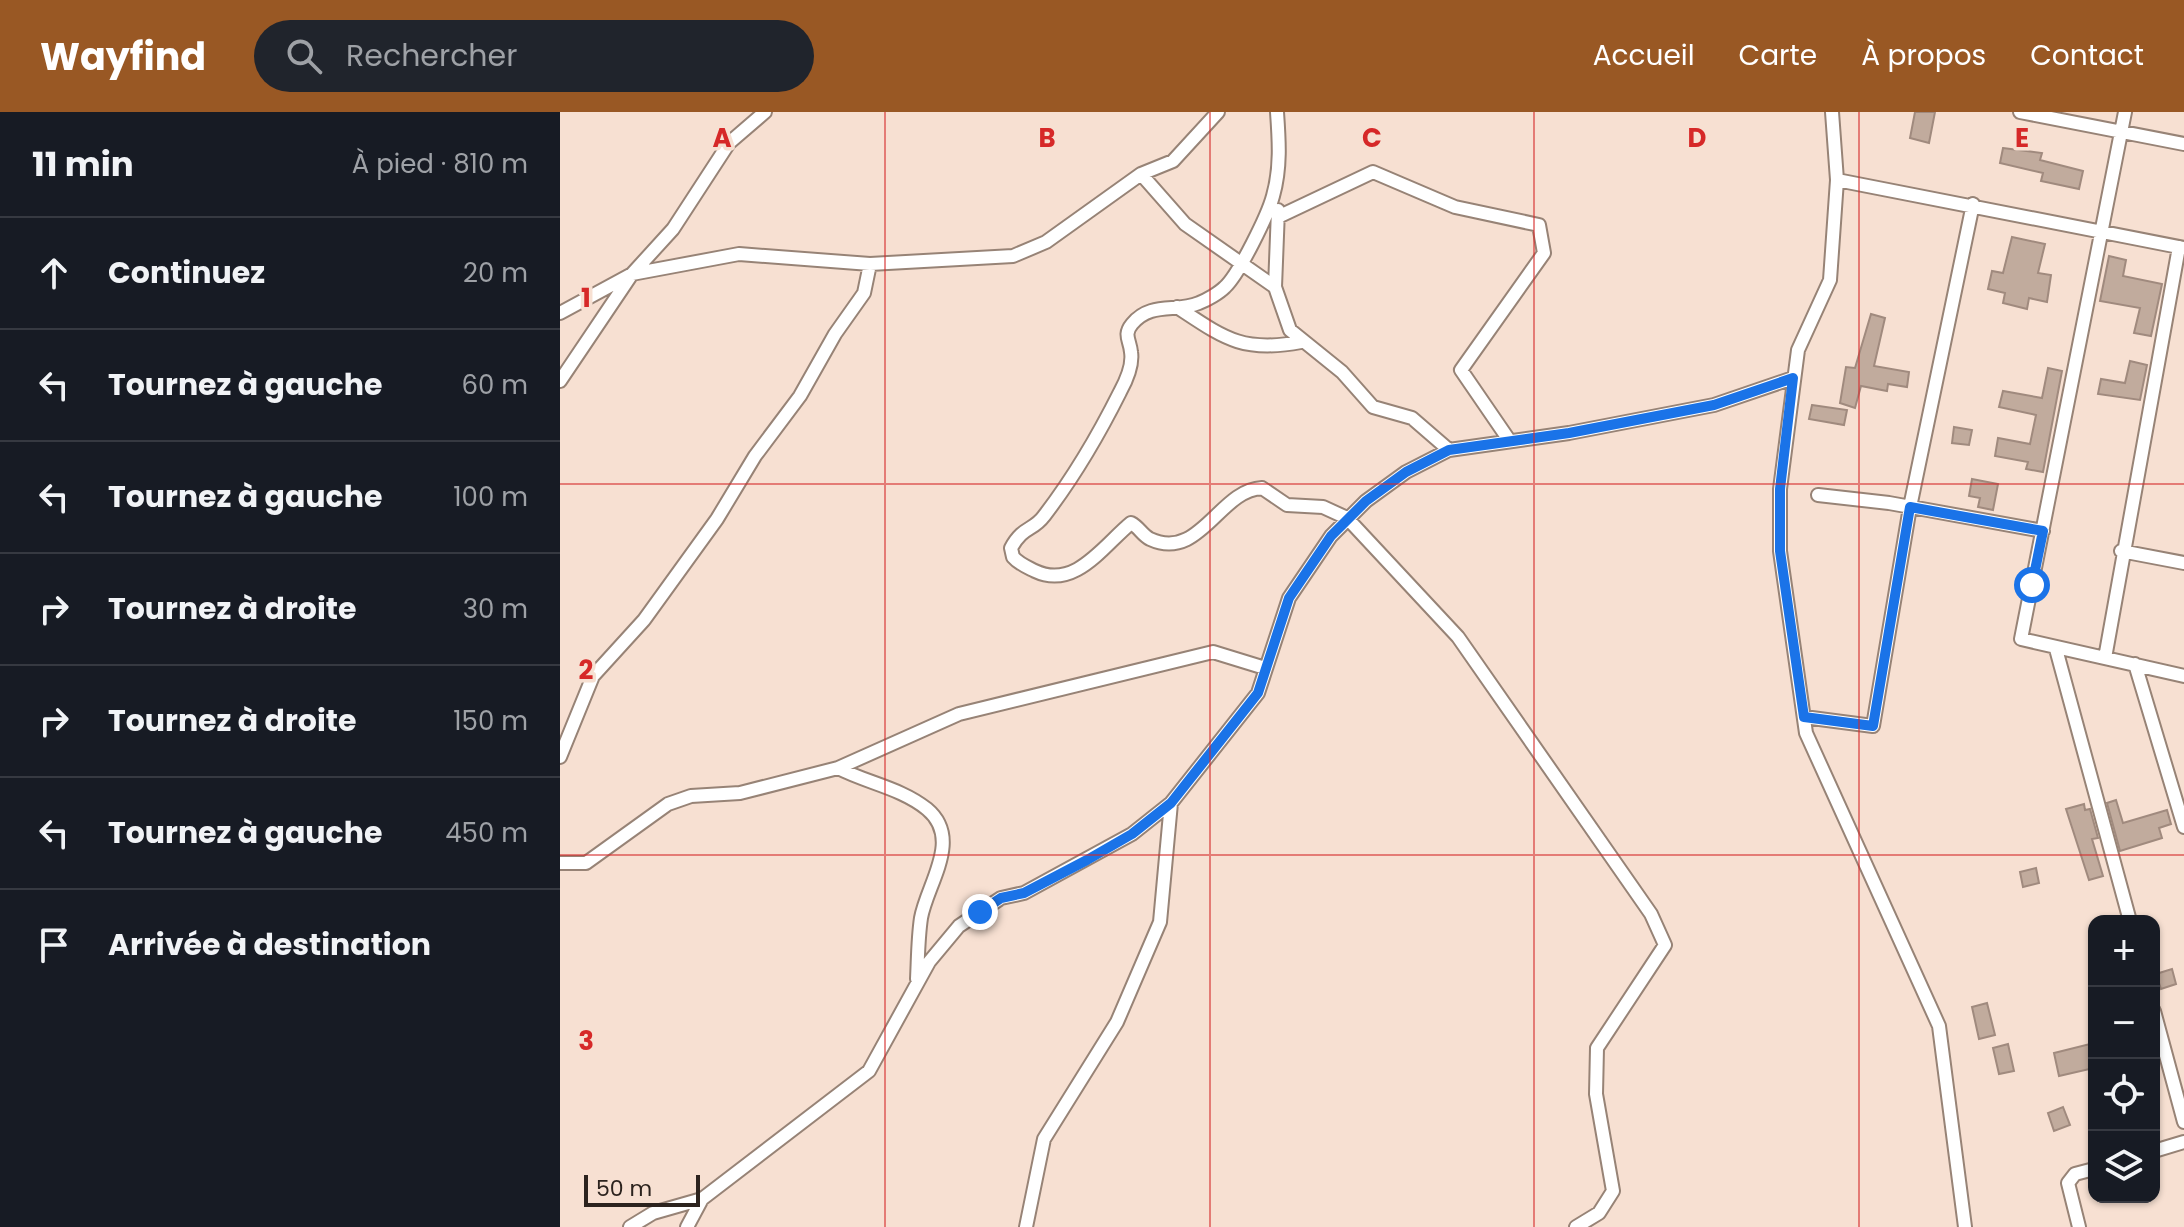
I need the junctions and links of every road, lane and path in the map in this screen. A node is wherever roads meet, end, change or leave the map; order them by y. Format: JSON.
{"nodes":[{"id":1,"x":765,"y":112,"type":"edge"},
{"id":2,"x":1218,"y":112,"type":"edge"},
{"id":3,"x":1277,"y":112,"type":"edge"},
{"id":4,"x":1832,"y":112,"type":"edge"},
{"id":5,"x":2020,"y":112,"type":"edge"},
{"id":6,"x":2125,"y":112,"type":"edge"},
{"id":7,"x":2122,"y":132,"type":"junction"},
{"id":8,"x":2184,"y":144,"type":"edge"},
{"id":9,"x":1141,"y":174,"type":"junction"},
{"id":10,"x":1837,"y":180,"type":"junction"},
{"id":11,"x":1273,"y":198,"type":"junction"},
{"id":12,"x":1973,"y":204,"type":"junction"},
{"id":13,"x":1280,"y":216,"type":"junction"},
{"id":14,"x":2102,"y":229,"type":"junction"},
{"id":15,"x":2182,"y":247,"type":"edge"},
{"id":16,"x":870,"y":264,"type":"junction"},
{"id":17,"x":1239,"y":265,"type":"junction"},
{"id":18,"x":632,"y":274,"type":"junction"},
{"id":19,"x":1275,"y":287,"type":"junction"},
{"id":20,"x":1177,"y":307,"type":"junction"},
{"id":21,"x":560,"y":313,"type":"edge"},
{"id":22,"x":1301,"y":342,"type":"junction"},
{"id":23,"x":1793,"y":378,"type":"junction"},
{"id":24,"x":560,"y":381,"type":"edge"},
{"id":25,"x":1509,"y":440,"type":"junction"},
{"id":26,"x":1449,"y":450,"type":"junction"},
{"id":27,"x":1818,"y":495,"type":"dead end"},
{"id":28,"x":1910,"y":507,"type":"junction"},
{"id":29,"x":1347,"y":518,"type":"junction"},
{"id":30,"x":2043,"y":531,"type":"junction"},
{"id":31,"x":2121,"y":551,"type":"junction"},
{"id":32,"x":2184,"y":563,"type":"edge"},
{"id":33,"x":2056,"y":649,"type":"junction"},
{"id":34,"x":2105,"y":658,"type":"junction"},
{"id":35,"x":2135,"y":664,"type":"junction"},
{"id":36,"x":1265,"y":668,"type":"junction"},
{"id":37,"x":2184,"y":676,"type":"edge"},
{"id":38,"x":1804,"y":717,"type":"junction"},
{"id":39,"x":560,"y":757,"type":"edge"},
{"id":40,"x":838,"y":768,"type":"junction"},
{"id":41,"x":2169,"y":783,"type":"junction"},
{"id":42,"x":2184,"y":786,"type":"edge"},
{"id":43,"x":1171,"y":803,"type":"junction"},
{"id":44,"x":2184,"y":827,"type":"edge"},
{"id":45,"x":560,"y":863,"type":"edge"},
{"id":46,"x":2128,"y":915,"type":"edge"},
{"id":47,"x":917,"y":982,"type":"junction"},
{"id":48,"x":2160,"y":1033,"type":"edge"},
{"id":49,"x":2184,"y":1122,"type":"edge"},
{"id":50,"x":2184,"y":1142,"type":"edge"},
{"id":51,"x":2160,"y":1149,"type":"edge"},
{"id":52,"x":2088,"y":1171,"type":"edge"},
{"id":53,"x":702,"y":1199,"type":"junction"},
{"id":54,"x":630,"y":1227,"type":"edge"},
{"id":55,"x":687,"y":1227,"type":"edge"},
{"id":56,"x":1026,"y":1227,"type":"edge"},
{"id":57,"x":1576,"y":1227,"type":"edge"},
{"id":58,"x":1965,"y":1227,"type":"edge"},
{"id":59,"x":2079,"y":1227,"type":"edge"}],
"edges":[{"from":1,"to":18,"type":"street"},
{"from":2,"to":9,"type":"street"},
{"from":3,"to":11,"type":"street"},
{"from":4,"to":10,"type":"street"},
{"from":5,"to":7,"type":"street"},
{"from":6,"to":7,"type":"street"},
{"from":7,"to":8,"type":"street"},
{"from":7,"to":14,"type":"street"},
{"from":9,"to":16,"type":"street"},
{"from":9,"to":17,"type":"street"},
{"from":10,"to":12,"type":"street"},
{"from":10,"to":23,"type":"street"},
{"from":11,"to":13,"type":"street"},
{"from":11,"to":17,"type":"street"},
{"from":12,"to":14,"type":"street"},
{"from":12,"to":28,"type":"street"},
{"from":13,"to":19,"type":"street"},
{"from":13,"to":25,"type":"street"},
{"from":14,"to":15,"type":"street"},
{"from":14,"to":30,"type":"street"},
{"from":15,"to":31,"type":"street"},
{"from":16,"to":18,"type":"street"},
{"from":16,"to":39,"type":"street"},
{"from":17,"to":19,"type":"street"},
{"from":17,"to":20,"type":"street"},
{"from":18,"to":21,"type":"street"},
{"from":18,"to":24,"type":"street"},
{"from":19,"to":22,"type":"street"},
{"from":20,"to":22,"type":"street"},
{"from":20,"to":29,"type":"street"},
{"from":22,"to":26,"type":"street"},
{"from":23,"to":25,"type":"street"},
{"from":23,"to":38,"type":"street"},
{"from":25,"to":26,"type":"street"},
{"from":26,"to":29,"type":"street"},
{"from":27,"to":28,"type":"street"},
{"from":28,"to":30,"type":"street"},
{"from":28,"to":38,"type":"street"},
{"from":29,"to":36,"type":"street"},
{"from":29,"to":57,"type":"street"},
{"from":30,"to":33,"type":"street"},
{"from":31,"to":32,"type":"street"},
{"from":31,"to":34,"type":"street"},
{"from":33,"to":34,"type":"street"},
{"from":33,"to":46,"type":"street"},
{"from":34,"to":35,"type":"street"},
{"from":35,"to":37,"type":"street"},
{"from":35,"to":41,"type":"street"},
{"from":36,"to":40,"type":"street"},
{"from":36,"to":43,"type":"street"},
{"from":38,"to":58,"type":"street"},
{"from":40,"to":45,"type":"street"},
{"from":40,"to":47,"type":"street"},
{"from":41,"to":42,"type":"street"},
{"from":41,"to":44,"type":"street"},
{"from":43,"to":47,"type":"street"},
{"from":43,"to":56,"type":"street"},
{"from":47,"to":53,"type":"street"},
{"from":48,"to":49,"type":"street"},
{"from":50,"to":51,"type":"street"},
{"from":52,"to":59,"type":"street"},
{"from":53,"to":54,"type":"street"},
{"from":53,"to":55,"type":"street"}]}
